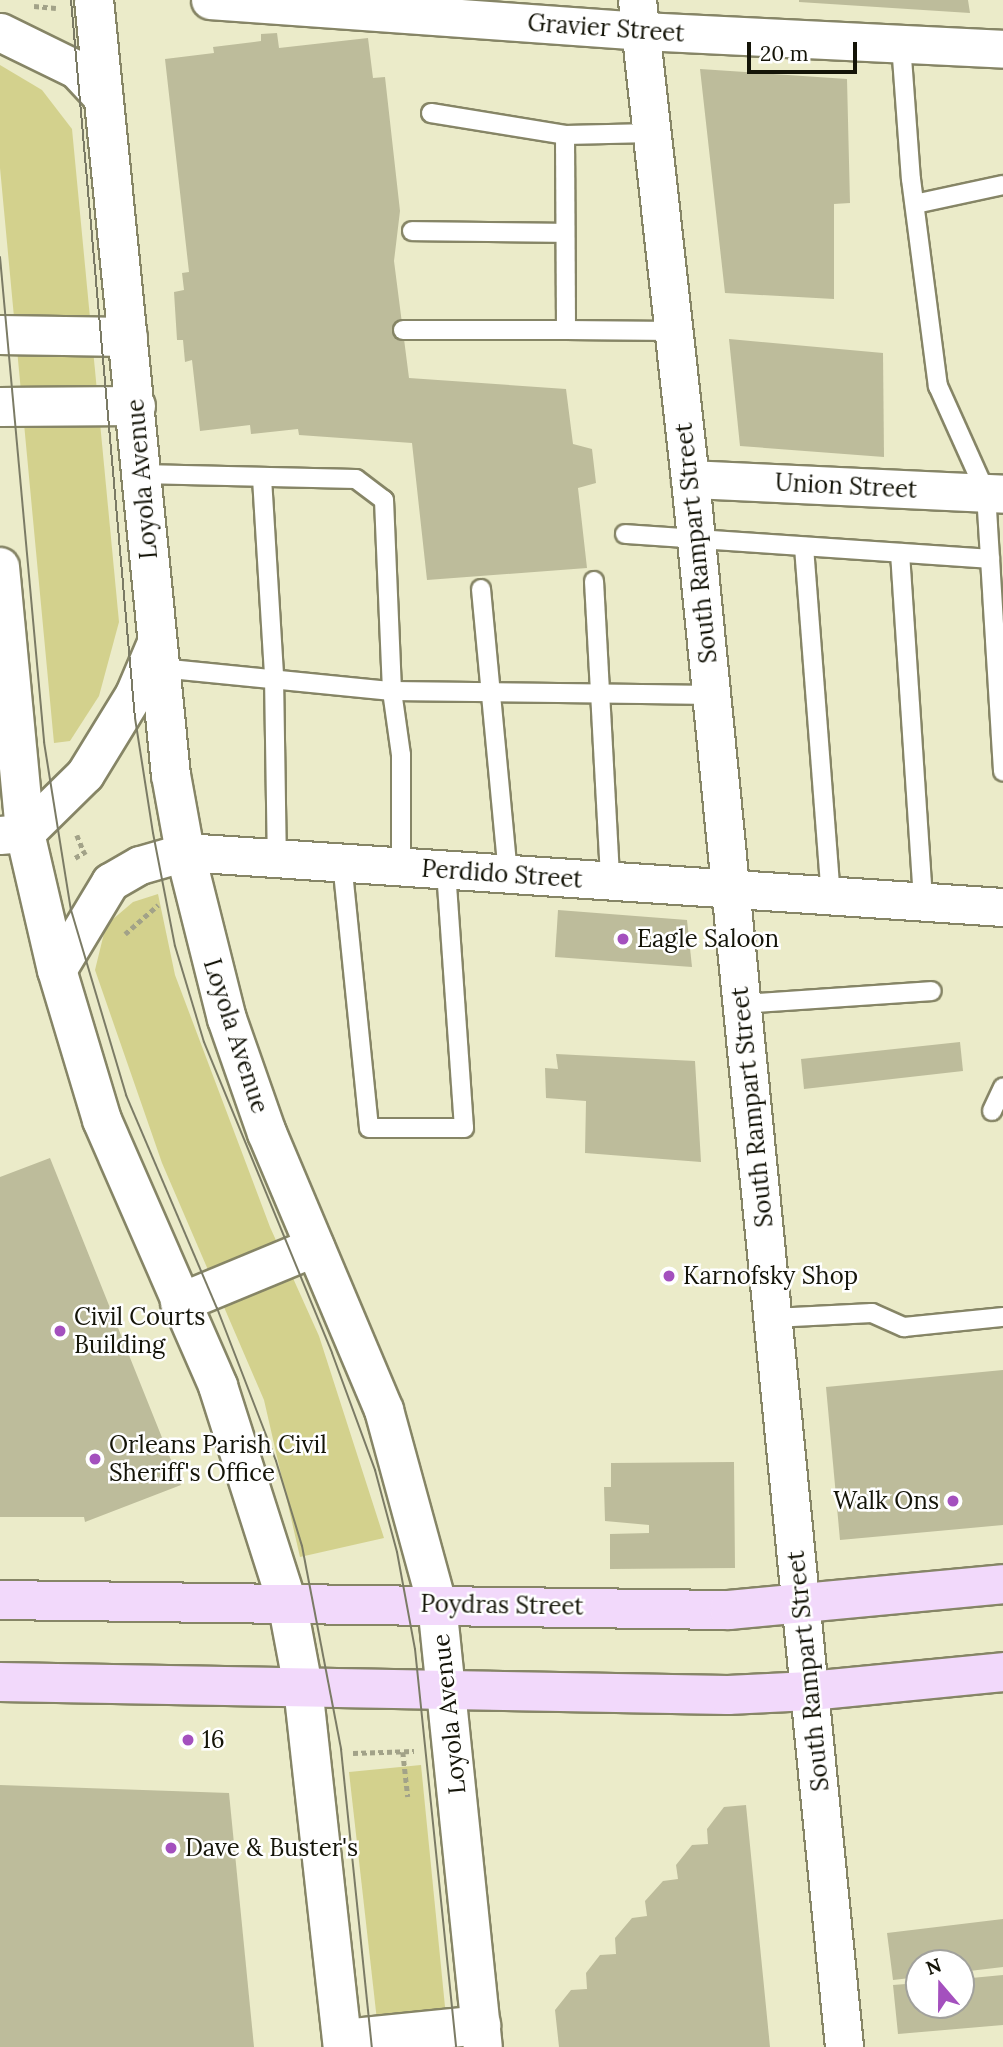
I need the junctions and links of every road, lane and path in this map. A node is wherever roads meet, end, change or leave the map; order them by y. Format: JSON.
{"nodes":[{"id":1,"x":94,"y":0,"type":"edge"},
{"id":2,"x":210,"y":0,"type":"edge"},
{"id":3,"x":639,"y":15,"type":"edge"},
{"id":4,"x":0,"y":32,"type":"edge"},
{"id":5,"x":901,"y":44,"type":"junction"},
{"id":6,"x":1003,"y":49,"type":"edge"},
{"id":7,"x":104,"y":99,"type":"junction"},
{"id":8,"x":431,"y":113,"type":"dead end"},
{"id":9,"x":652,"y":133,"type":"junction"},
{"id":10,"x":565,"y":135,"type":"junction"},
{"id":11,"x":1003,"y":185,"type":"edge"},
{"id":12,"x":915,"y":204,"type":"junction"},
{"id":13,"x":412,"y":231,"type":"dead end"},
{"id":14,"x":565,"y":233,"type":"junction"},
{"id":15,"x":402,"y":330,"type":"dead end"},
{"id":16,"x":566,"y":330,"type":"junction"},
{"id":17,"x":674,"y":331,"type":"junction"},
{"id":18,"x":0,"y":335,"type":"edge"},
{"id":19,"x":128,"y":337,"type":"junction"},
{"id":20,"x":0,"y":407,"type":"edge"},
{"id":21,"x":136,"y":407,"type":"junction"},
{"id":22,"x":141,"y":474,"type":"junction"},
{"id":23,"x":262,"y":478,"type":"junction"},
{"id":24,"x":690,"y":478,"type":"junction"},
{"id":25,"x":995,"y":494,"type":"edge"},
{"id":26,"x":625,"y":534,"type":"dead end"},
{"id":27,"x":696,"y":539,"type":"junction"},
{"id":28,"x":804,"y":547,"type":"junction"},
{"id":29,"x":900,"y":553,"type":"junction"},
{"id":30,"x":990,"y":559,"type":"junction"},
{"id":31,"x":0,"y":567,"type":"edge"},
{"id":32,"x":593,"y":582,"type":"dead end"},
{"id":33,"x":481,"y":589,"type":"dead end"},
{"id":34,"x":158,"y":654,"type":"junction"},
{"id":35,"x":274,"y":676,"type":"junction"},
{"id":36,"x":392,"y":691,"type":"junction"},
{"id":37,"x":601,"y":694,"type":"junction"},
{"id":38,"x":492,"y":695,"type":"junction"},
{"id":39,"x":711,"y":695,"type":"junction"},
{"id":40,"x":1003,"y":771,"type":"edge"},
{"id":41,"x":74,"y":827,"type":"dead end"},
{"id":42,"x":13,"y":834,"type":"edge"},
{"id":43,"x":84,"y":852,"type":"dead end"},
{"id":44,"x":185,"y":852,"type":"junction"},
{"id":45,"x":277,"y":858,"type":"junction"},
{"id":46,"x":342,"y":862,"type":"junction"},
{"id":47,"x":401,"y":866,"type":"junction"},
{"id":48,"x":446,"y":870,"type":"junction"},
{"id":49,"x":508,"y":874,"type":"junction"},
{"id":50,"x":610,"y":881,"type":"junction"},
{"id":51,"x":730,"y":889,"type":"junction"},
{"id":52,"x":831,"y":896,"type":"junction"},
{"id":53,"x":923,"y":902,"type":"junction"},
{"id":54,"x":1003,"y":907,"type":"edge"},
{"id":55,"x":57,"y":970,"type":"junction"},
{"id":56,"x":932,"y":992,"type":"dead end"},
{"id":57,"x":742,"y":1004,"type":"junction"},
{"id":58,"x":1003,"y":1087,"type":"edge"},
{"id":59,"x":992,"y":1111,"type":"dead end"},
{"id":60,"x":315,"y":1247,"type":"junction"},
{"id":61,"x":180,"y":1303,"type":"junction"},
{"id":62,"x":1003,"y":1317,"type":"edge"},
{"id":63,"x":773,"y":1318,"type":"junction"},
{"id":64,"x":1003,"y":1584,"type":"edge"},
{"id":65,"x":0,"y":1600,"type":"edge"},
{"id":66,"x":288,"y":1602,"type":"junction"},
{"id":67,"x":437,"y":1604,"type":"junction"},
{"id":68,"x":801,"y":1605,"type":"junction"},
{"id":69,"x":1003,"y":1672,"type":"edge"},
{"id":70,"x":0,"y":1682,"type":"edge"},
{"id":71,"x":303,"y":1687,"type":"junction"},
{"id":72,"x":449,"y":1689,"type":"junction"},
{"id":73,"x":810,"y":1692,"type":"junction"},
{"id":74,"x":415,"y":1751,"type":"dead end"},
{"id":75,"x":403,"y":1752,"type":"junction"},
{"id":76,"x":353,"y":1753,"type":"dead end"},
{"id":77,"x":408,"y":1797,"type":"dead end"},
{"id":78,"x":482,"y":2036,"type":"edge"},
{"id":79,"x":343,"y":2043,"type":"edge"},
{"id":80,"x":844,"y":2047,"type":"edge"}],
"edges":[{"from":1,"to":7,"type":"main road","name":"Loyola Avenue"},
{"from":2,"to":3,"type":"street","name":"Gravier Street"},
{"from":3,"to":5,"type":"street","name":"Gravier Street"},
{"from":3,"to":9,"type":"street","name":"South Rampart Street"},
{"from":4,"to":7,"type":"street"},
{"from":5,"to":6,"type":"street","name":"Gravier Street"},
{"from":5,"to":12,"type":"lane"},
{"from":7,"to":19,"type":"main road","name":"Loyola Avenue"},
{"from":8,"to":10,"type":"lane"},
{"from":9,"to":10,"type":"lane"},
{"from":9,"to":17,"type":"street","name":"South Rampart Street"},
{"from":10,"to":14,"type":"lane"},
{"from":11,"to":12,"type":"lane"},
{"from":12,"to":25,"type":"lane"},
{"from":13,"to":14,"type":"lane"},
{"from":14,"to":16,"type":"lane"},
{"from":15,"to":16,"type":"lane"},
{"from":16,"to":17,"type":"lane"},
{"from":17,"to":24,"type":"street","name":"South Rampart Street"},
{"from":18,"to":19,"type":"main road"},
{"from":19,"to":21,"type":"main road","name":"Loyola Avenue"},
{"from":20,"to":21,"type":"main road"},
{"from":21,"to":22,"type":"main road","name":"Loyola Avenue"},
{"from":22,"to":23,"type":"lane"},
{"from":22,"to":34,"type":"main road","name":"Loyola Avenue"},
{"from":23,"to":35,"type":"lane"},
{"from":23,"to":36,"type":"lane"},
{"from":24,"to":25,"type":"street","name":"Union Street"},
{"from":24,"to":27,"type":"street","name":"South Rampart Street"},
{"from":25,"to":30,"type":"lane"},
{"from":26,"to":27,"type":"lane"},
{"from":27,"to":28,"type":"lane"},
{"from":27,"to":39,"type":"street","name":"South Rampart Street"},
{"from":28,"to":29,"type":"lane"},
{"from":28,"to":52,"type":"lane"},
{"from":29,"to":30,"type":"lane"},
{"from":29,"to":53,"type":"lane"},
{"from":30,"to":40,"type":"lane"},
{"from":31,"to":42,"type":"main road"},
{"from":32,"to":37,"type":"lane"},
{"from":33,"to":38,"type":"lane"},
{"from":34,"to":35,"type":"lane"},
{"from":34,"to":42,"type":"street"},
{"from":34,"to":44,"type":"main road","name":"Loyola Avenue"},
{"from":35,"to":36,"type":"lane"},
{"from":35,"to":45,"type":"lane"},
{"from":36,"to":38,"type":"lane"},
{"from":36,"to":47,"type":"lane"},
{"from":37,"to":38,"type":"lane"},
{"from":37,"to":39,"type":"lane"},
{"from":37,"to":50,"type":"lane"},
{"from":38,"to":49,"type":"lane"},
{"from":39,"to":51,"type":"street","name":"South Rampart Street"},
{"from":41,"to":43,"type":"path"},
{"from":42,"to":55,"type":"main road"},
{"from":44,"to":45,"type":"street","name":"Perdido Street"},
{"from":44,"to":55,"type":"street","name":"Perdido Street"},
{"from":44,"to":60,"type":"main road","name":"Loyola Avenue"},
{"from":45,"to":46,"type":"street","name":"Perdido Street"},
{"from":46,"to":47,"type":"street","name":"Perdido Street"},
{"from":46,"to":48,"type":"lane"},
{"from":47,"to":48,"type":"street","name":"Perdido Street"},
{"from":48,"to":49,"type":"street","name":"Perdido Street"},
{"from":49,"to":50,"type":"street","name":"Perdido Street"},
{"from":50,"to":51,"type":"street","name":"Perdido Street"},
{"from":51,"to":52,"type":"street","name":"Perdido Street"},
{"from":51,"to":57,"type":"street","name":"South Rampart Street"},
{"from":52,"to":53,"type":"street","name":"Perdido Street"},
{"from":53,"to":54,"type":"street","name":"Perdido Street"},
{"from":55,"to":61,"type":"main road"},
{"from":56,"to":57,"type":"lane"},
{"from":57,"to":63,"type":"street","name":"South Rampart Street"},
{"from":58,"to":59,"type":"lane"},
{"from":60,"to":61,"type":"main road"},
{"from":60,"to":67,"type":"main road","name":"Loyola Avenue"},
{"from":61,"to":66,"type":"main road"},
{"from":62,"to":63,"type":"lane"},
{"from":63,"to":68,"type":"street","name":"South Rampart Street"},
{"from":64,"to":68,"type":"main road","name":"Poydras Street"},
{"from":65,"to":66,"type":"main road","name":"Poydras Street"},
{"from":66,"to":67,"type":"main road","name":"Poydras Street"},
{"from":66,"to":71,"type":"main road"},
{"from":67,"to":68,"type":"main road","name":"Poydras Street"},
{"from":67,"to":72,"type":"main road","name":"Loyola Avenue"},
{"from":68,"to":73,"type":"street","name":"South Rampart Street"},
{"from":69,"to":73,"type":"main road"},
{"from":70,"to":71,"type":"main road"},
{"from":71,"to":72,"type":"main road"},
{"from":71,"to":79,"type":"main road"},
{"from":72,"to":73,"type":"main road"},
{"from":72,"to":78,"type":"main road","name":"Loyola Avenue"},
{"from":73,"to":80,"type":"street","name":"South Rampart Street"},
{"from":74,"to":75,"type":"path"},
{"from":75,"to":76,"type":"path"},
{"from":75,"to":77,"type":"path"},
{"from":78,"to":79,"type":"main road"}]}
